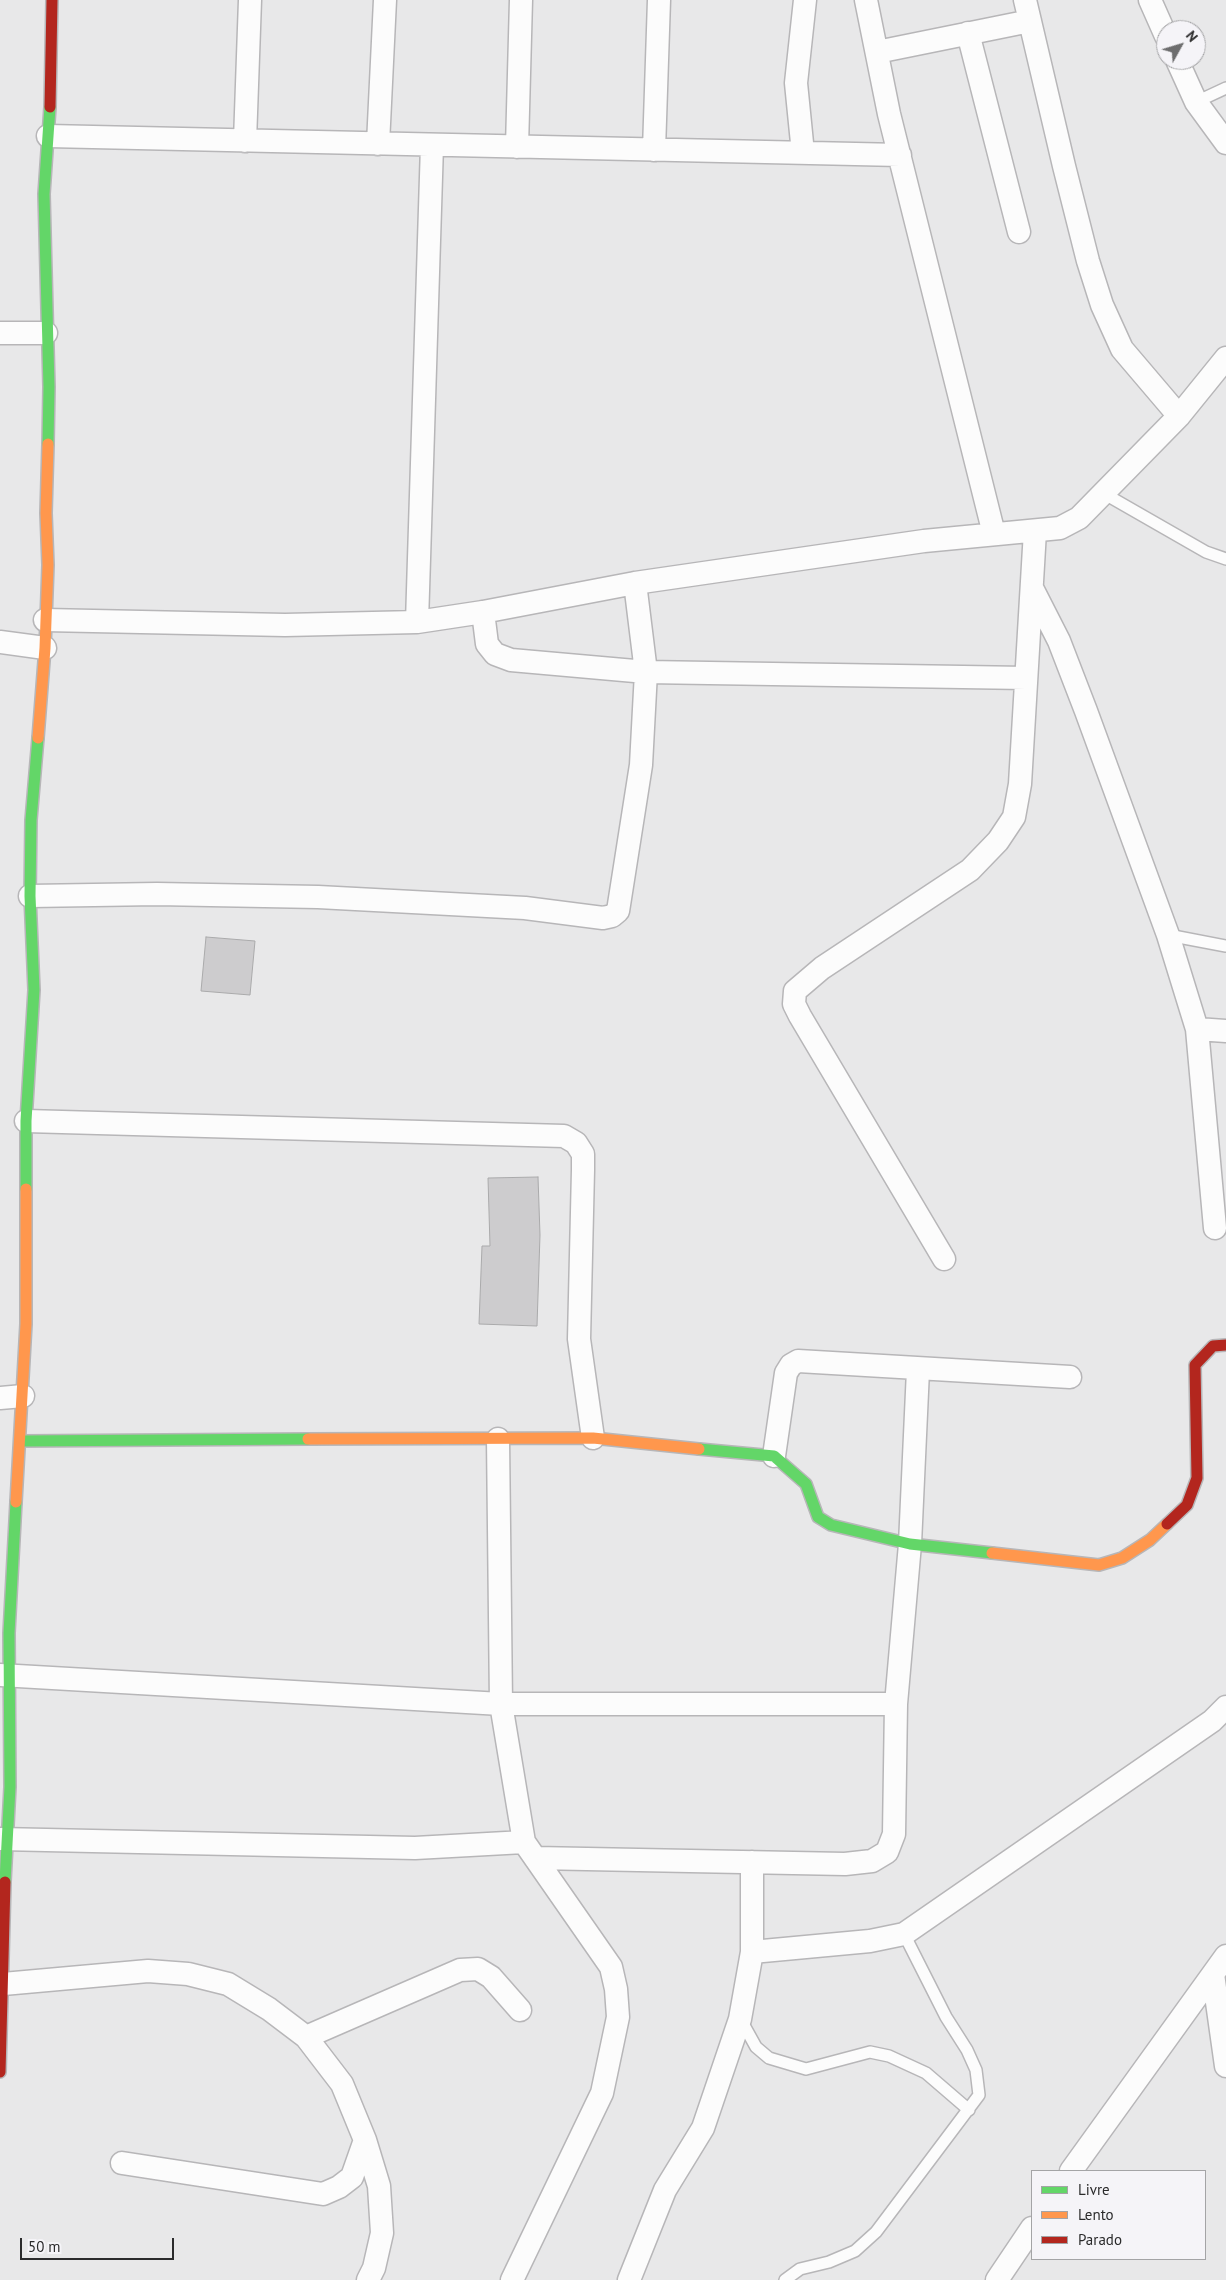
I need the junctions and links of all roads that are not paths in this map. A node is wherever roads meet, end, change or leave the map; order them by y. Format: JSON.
{"nodes":[{"id":1,"x":52,"y":0,"type":"edge"},
{"id":2,"x":250,"y":0,"type":"edge"},
{"id":3,"x":385,"y":0,"type":"edge"},
{"id":4,"x":521,"y":0,"type":"edge"},
{"id":5,"x":659,"y":0,"type":"edge"},
{"id":6,"x":805,"y":0,"type":"edge"},
{"id":7,"x":866,"y":0,"type":"edge"},
{"id":8,"x":1150,"y":0,"type":"edge"},
{"id":9,"x":1028,"y":11,"type":"edge"},
{"id":10,"x":1159,"y":20,"type":"edge"},
{"id":11,"x":968,"y":34,"type":"junction"},
{"id":12,"x":877,"y":52,"type":"junction"},
{"id":13,"x":1182,"y":70,"type":"edge"},
{"id":14,"x":1226,"y":88,"type":"edge"},
{"id":15,"x":1196,"y":102,"type":"junction"},
{"id":16,"x":48,"y":136,"type":"junction"},
{"id":17,"x":245,"y":141,"type":"junction"},
{"id":18,"x":1226,"y":143,"type":"edge"},
{"id":19,"x":378,"y":144,"type":"junction"},
{"id":20,"x":432,"y":145,"type":"junction"},
{"id":21,"x":517,"y":147,"type":"junction"},
{"id":22,"x":654,"y":150,"type":"junction"},
{"id":23,"x":803,"y":153,"type":"junction"},
{"id":24,"x":900,"y":155,"type":"junction"},
{"id":25,"x":1019,"y":232,"type":"dead end"},
{"id":26,"x":0,"y":333,"type":"edge"},
{"id":27,"x":46,"y":333,"type":"junction"},
{"id":28,"x":1226,"y":358,"type":"edge"},
{"id":29,"x":1179,"y":416,"type":"junction"},
{"id":30,"x":1103,"y":493,"type":"junction"},
{"id":31,"x":1035,"y":531,"type":"junction"},
{"id":32,"x":994,"y":534,"type":"junction"},
{"id":33,"x":1226,"y":559,"type":"edge"},
{"id":34,"x":635,"y":583,"type":"junction"},
{"id":35,"x":1030,"y":584,"type":"junction"},
{"id":36,"x":483,"y":612,"type":"junction"},
{"id":37,"x":45,"y":620,"type":"junction"},
{"id":38,"x":417,"y":622,"type":"junction"},
{"id":39,"x":0,"y":642,"type":"edge"},
{"id":40,"x":45,"y":648,"type":"junction"},
{"id":41,"x":646,"y":672,"type":"junction"},
{"id":42,"x":1026,"y":678,"type":"junction"},
{"id":43,"x":30,"y":896,"type":"junction"},
{"id":44,"x":1168,"y":935,"type":"junction"},
{"id":45,"x":1226,"y":946,"type":"edge"},
{"id":46,"x":1197,"y":1029,"type":"junction"},
{"id":47,"x":1226,"y":1031,"type":"edge"},
{"id":48,"x":26,"y":1121,"type":"junction"},
{"id":49,"x":1215,"y":1228,"type":"dead end"},
{"id":50,"x":944,"y":1259,"type":"dead end"},
{"id":51,"x":1226,"y":1345,"type":"edge"},
{"id":52,"x":918,"y":1370,"type":"junction"},
{"id":53,"x":1070,"y":1377,"type":"dead end"},
{"id":54,"x":23,"y":1396,"type":"junction"},
{"id":55,"x":0,"y":1398,"type":"edge"},
{"id":56,"x":593,"y":1438,"type":"junction"},
{"id":57,"x":498,"y":1439,"type":"junction"},
{"id":58,"x":21,"y":1442,"type":"junction"},
{"id":59,"x":774,"y":1456,"type":"junction"},
{"id":60,"x":8,"y":1512,"type":"edge"},
{"id":61,"x":910,"y":1544,"type":"junction"},
{"id":62,"x":4,"y":1675,"type":"edge"},
{"id":63,"x":501,"y":1704,"type":"junction"},
{"id":64,"x":896,"y":1704,"type":"junction"},
{"id":65,"x":1226,"y":1707,"type":"edge"},
{"id":66,"x":4,"y":1839,"type":"edge"},
{"id":67,"x":530,"y":1850,"type":"junction"},
{"id":68,"x":752,"y":1862,"type":"junction"},
{"id":69,"x":904,"y":1934,"type":"junction"},
{"id":70,"x":752,"y":1952,"type":"junction"},
{"id":71,"x":1226,"y":1956,"type":"edge"},
{"id":72,"x":1213,"y":1974,"type":"junction"},
{"id":73,"x":4,"y":1984,"type":"junction"},
{"id":74,"x":520,"y":2010,"type":"dead end"},
{"id":75,"x":1,"y":2013,"type":"edge"},
{"id":76,"x":740,"y":2019,"type":"junction"},
{"id":77,"x":306,"y":2037,"type":"junction"},
{"id":78,"x":1226,"y":2066,"type":"edge"},
{"id":79,"x":0,"y":2072,"type":"edge"},
{"id":80,"x":969,"y":2110,"type":"junction"},
{"id":81,"x":364,"y":2140,"type":"junction"},
{"id":82,"x":122,"y":2163,"type":"dead end"},
{"id":83,"x":1072,"y":2170,"type":"edge"},
{"id":84,"x":1031,"y":2229,"type":"edge"},
{"id":85,"x":368,"y":2280,"type":"edge"},
{"id":86,"x":512,"y":2280,"type":"edge"},
{"id":87,"x":629,"y":2280,"type":"edge"},
{"id":88,"x":785,"y":2280,"type":"edge"},
{"id":89,"x":997,"y":2280,"type":"edge"}],
"edges":[{"from":1,"to":16,"type":"street"},
{"from":2,"to":17,"type":"street"},
{"from":3,"to":19,"type":"street"},
{"from":4,"to":21,"type":"street"},
{"from":5,"to":22,"type":"street"},
{"from":6,"to":23,"type":"street"},
{"from":7,"to":12,"type":"street"},
{"from":8,"to":10,"type":"street"},
{"from":9,"to":11,"type":"street"},
{"from":9,"to":29,"type":"street"},
{"from":11,"to":12,"type":"street"},
{"from":11,"to":25,"type":"street"},
{"from":12,"to":24,"type":"street"},
{"from":13,"to":15,"type":"street"},
{"from":14,"to":15,"type":"lane"},
{"from":15,"to":18,"type":"street"},
{"from":16,"to":17,"type":"street"},
{"from":16,"to":27,"type":"street"},
{"from":17,"to":19,"type":"street"},
{"from":19,"to":20,"type":"street"},
{"from":20,"to":21,"type":"street"},
{"from":20,"to":38,"type":"street"},
{"from":21,"to":22,"type":"street"},
{"from":22,"to":23,"type":"street"},
{"from":23,"to":24,"type":"street"},
{"from":24,"to":32,"type":"street"},
{"from":26,"to":27,"type":"street"},
{"from":27,"to":37,"type":"street"},
{"from":28,"to":29,"type":"street"},
{"from":29,"to":30,"type":"street"},
{"from":30,"to":31,"type":"street"},
{"from":30,"to":33,"type":"lane"},
{"from":31,"to":32,"type":"street"},
{"from":31,"to":35,"type":"street"},
{"from":32,"to":34,"type":"street"},
{"from":34,"to":36,"type":"street"},
{"from":34,"to":41,"type":"street"},
{"from":35,"to":42,"type":"street"},
{"from":35,"to":44,"type":"street"},
{"from":36,"to":38,"type":"street"},
{"from":36,"to":41,"type":"street"},
{"from":37,"to":38,"type":"street"},
{"from":37,"to":40,"type":"street"},
{"from":39,"to":40,"type":"street"},
{"from":40,"to":43,"type":"street"},
{"from":41,"to":42,"type":"street"},
{"from":41,"to":43,"type":"street"},
{"from":42,"to":50,"type":"street"},
{"from":43,"to":48,"type":"street"},
{"from":44,"to":45,"type":"lane"},
{"from":44,"to":46,"type":"street"},
{"from":46,"to":47,"type":"street"},
{"from":46,"to":49,"type":"street"},
{"from":48,"to":54,"type":"street"},
{"from":48,"to":56,"type":"street"},
{"from":51,"to":61,"type":"street"},
{"from":52,"to":53,"type":"street"},
{"from":52,"to":59,"type":"street"},
{"from":52,"to":61,"type":"street"},
{"from":54,"to":55,"type":"street"},
{"from":54,"to":58,"type":"street"},
{"from":56,"to":57,"type":"street"},
{"from":56,"to":59,"type":"street"},
{"from":57,"to":58,"type":"street"},
{"from":57,"to":63,"type":"street"},
{"from":58,"to":60,"type":"street"},
{"from":59,"to":61,"type":"street"},
{"from":60,"to":62,"type":"street"},
{"from":61,"to":64,"type":"street"},
{"from":62,"to":63,"type":"street"},
{"from":62,"to":66,"type":"street"},
{"from":63,"to":64,"type":"street"},
{"from":63,"to":67,"type":"street"},
{"from":64,"to":68,"type":"street"},
{"from":65,"to":69,"type":"street"},
{"from":66,"to":67,"type":"street"},
{"from":66,"to":73,"type":"street"},
{"from":67,"to":68,"type":"street"},
{"from":67,"to":86,"type":"street"},
{"from":68,"to":70,"type":"street"},
{"from":69,"to":70,"type":"street"},
{"from":69,"to":80,"type":"lane"},
{"from":70,"to":76,"type":"street"},
{"from":71,"to":72,"type":"street"},
{"from":72,"to":78,"type":"street"},
{"from":72,"to":83,"type":"street"},
{"from":73,"to":75,"type":"street"},
{"from":73,"to":77,"type":"street"},
{"from":74,"to":77,"type":"street"},
{"from":75,"to":79,"type":"street"},
{"from":76,"to":80,"type":"lane"},
{"from":76,"to":87,"type":"street"},
{"from":77,"to":81,"type":"street"},
{"from":80,"to":88,"type":"lane"},
{"from":81,"to":82,"type":"street"},
{"from":81,"to":85,"type":"street"},
{"from":84,"to":89,"type":"street"}]}
